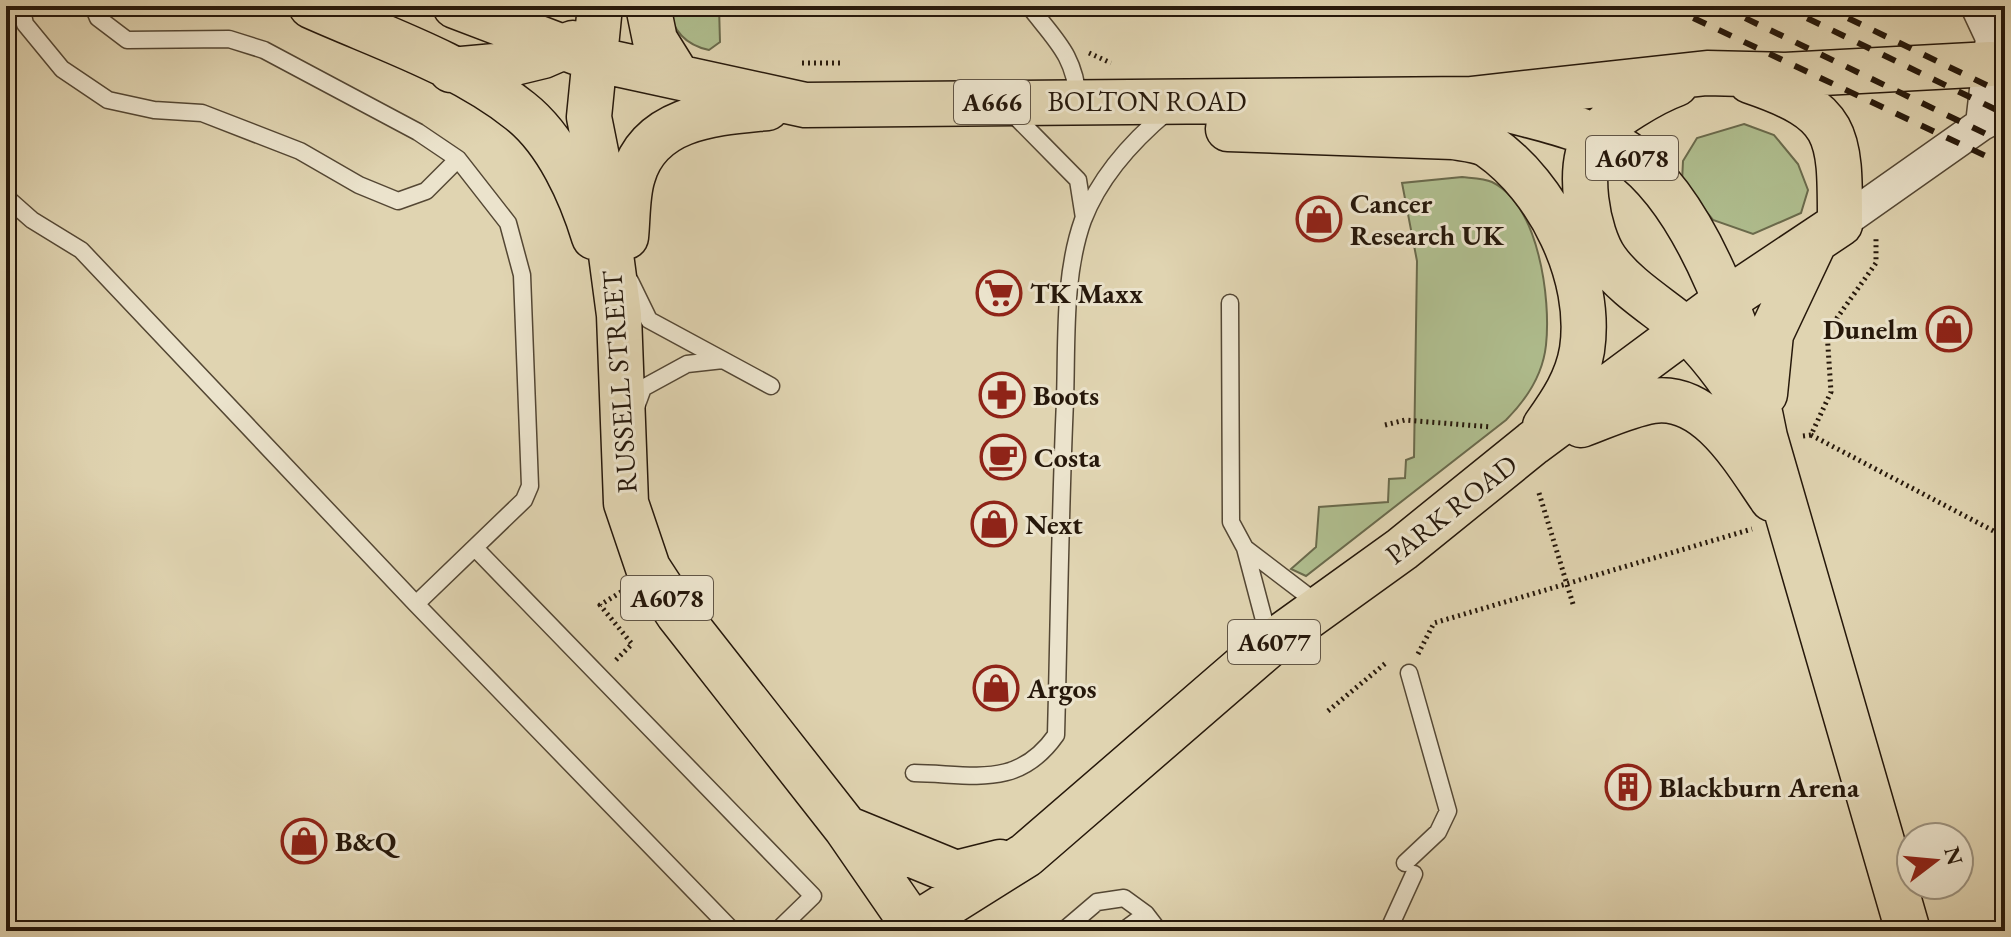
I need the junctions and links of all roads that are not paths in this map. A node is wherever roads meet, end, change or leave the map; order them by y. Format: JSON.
{"nodes":[{"id":1,"x":21,"y":6,"type":"edge"},
{"id":2,"x":93,"y":6,"type":"edge"},
{"id":3,"x":311,"y":6,"type":"edge"},
{"id":4,"x":455,"y":6,"type":"edge"},
{"id":5,"x":648,"y":6,"type":"edge"},
{"id":6,"x":1032,"y":7,"type":"edge"},
{"id":7,"x":594,"y":30,"type":"edge"},
{"id":8,"x":1984,"y":44,"type":"edge"},
{"id":9,"x":451,"y":70,"type":"junction"},
{"id":10,"x":1718,"y":74,"type":"junction"},
{"id":11,"x":678,"y":77,"type":"junction"},
{"id":12,"x":1471,"y":99,"type":"junction"},
{"id":13,"x":1078,"y":100,"type":"junction"},
{"id":14,"x":999,"y":101,"type":"junction"},
{"id":15,"x":1179,"y":102,"type":"junction"},
{"id":16,"x":805,"y":105,"type":"junction"},
{"id":17,"x":1994,"y":118,"type":"edge"},
{"id":18,"x":1596,"y":137,"type":"junction"},
{"id":19,"x":458,"y":159,"type":"junction"},
{"id":20,"x":6,"y":197,"type":"edge"},
{"id":21,"x":1084,"y":218,"type":"junction"},
{"id":22,"x":1843,"y":233,"type":"junction"},
{"id":23,"x":624,"y":267,"type":"junction"},
{"id":24,"x":1726,"y":300,"type":"junction"},
{"id":25,"x":1230,"y":303,"type":"dead end"},
{"id":26,"x":619,"y":315,"type":"junction"},
{"id":27,"x":1687,"y":330,"type":"junction"},
{"id":28,"x":723,"y":360,"type":"junction"},
{"id":29,"x":771,"y":386,"type":"dead end"},
{"id":30,"x":1780,"y":437,"type":"junction"},
{"id":31,"x":624,"y":441,"type":"junction"},
{"id":32,"x":1533,"y":443,"type":"junction"},
{"id":33,"x":1773,"y":529,"type":"junction"},
{"id":34,"x":475,"y":548,"type":"junction"},
{"id":35,"x":1245,"y":548,"type":"junction"},
{"id":36,"x":416,"y":604,"type":"junction"},
{"id":37,"x":1323,"y":606,"type":"junction"},
{"id":38,"x":1270,"y":644,"type":"junction"},
{"id":39,"x":1408,"y":664,"type":"road end"},
{"id":40,"x":914,"y":773,"type":"dead end"},
{"id":41,"x":846,"y":828,"type":"junction"},
{"id":42,"x":1026,"y":855,"type":"junction"},
{"id":43,"x":1146,"y":914,"type":"junction"},
{"id":44,"x":911,"y":929,"type":"edge"},
{"id":45,"x":733,"y":931,"type":"edge"},
{"id":46,"x":777,"y":931,"type":"edge"},
{"id":47,"x":1063,"y":931,"type":"edge"},
{"id":48,"x":1123,"y":931,"type":"edge"},
{"id":49,"x":1159,"y":931,"type":"edge"},
{"id":50,"x":1388,"y":931,"type":"edge"},
{"id":51,"x":1908,"y":931,"type":"edge"}],
"edges":[{"from":1,"to":19,"type":"lane"},
{"from":2,"to":19,"type":"lane"},
{"from":3,"to":9,"type":"highway"},
{"from":4,"to":7,"type":"highway","name":"BOLTON ROAD","number":"A666"},
{"from":5,"to":11,"type":"highway"},
{"from":6,"to":13,"type":"lane"},
{"from":7,"to":9,"type":"highway"},
{"from":7,"to":11,"type":"highway","name":"BOLTON ROAD","number":"A666"},
{"from":7,"to":26,"type":"highway","name":"RUSSELL STREET","number":"A6078"},
{"from":8,"to":10,"type":"highway"},
{"from":8,"to":17,"type":"street"},
{"from":9,"to":26,"type":"highway"},
{"from":10,"to":12,"type":"highway"},
{"from":10,"to":18,"type":"highway"},
{"from":10,"to":22,"type":"highway"},
{"from":11,"to":16,"type":"highway","name":"BOLTON ROAD","number":"A666"},
{"from":12,"to":15,"type":"highway","name":"BOLTON ROAD","number":"A666"},
{"from":12,"to":18,"type":"highway","number":"A6078"},
{"from":13,"to":14,"type":"highway","name":"BOLTON ROAD","number":"A666"},
{"from":13,"to":15,"type":"highway","name":"BOLTON ROAD","number":"A666"},
{"from":14,"to":16,"type":"highway","name":"BOLTON ROAD","number":"A666"},
{"from":14,"to":21,"type":"lane"},
{"from":15,"to":21,"type":"lane"},
{"from":15,"to":32,"type":"highway"},
{"from":16,"to":23,"type":"highway"},
{"from":17,"to":22,"type":"street","name":"PARK ROAD"},
{"from":18,"to":24,"type":"highway","number":"A6078"},
{"from":18,"to":27,"type":"highway"},
{"from":19,"to":34,"type":"lane"},
{"from":20,"to":36,"type":"lane"},
{"from":21,"to":40,"type":"lane"},
{"from":22,"to":24,"type":"highway","name":"PARK ROAD"},
{"from":22,"to":30,"type":"highway"},
{"from":23,"to":26,"type":"highway"},
{"from":23,"to":28,"type":"lane"},
{"from":24,"to":27,"type":"highway","name":"PARK ROAD"},
{"from":24,"to":30,"type":"highway","number":"A6078"},
{"from":25,"to":35,"type":"lane"},
{"from":26,"to":31,"type":"highway","name":"RUSSELL STREET","number":"A6078"},
{"from":27,"to":30,"type":"highway"},
{"from":27,"to":32,"type":"highway","name":"PARK ROAD"},
{"from":28,"to":29,"type":"lane"},
{"from":28,"to":31,"type":"lane"},
{"from":30,"to":33,"type":"highway","number":"A6078"},
{"from":31,"to":41,"type":"highway","name":"RUSSELL STREET","number":"A6078"},
{"from":32,"to":33,"type":"highway","number":"A6078"},
{"from":32,"to":37,"type":"highway","name":"PARK ROAD","number":"A6077"},
{"from":33,"to":51,"type":"highway","number":"A6078"},
{"from":34,"to":36,"type":"lane"},
{"from":34,"to":46,"type":"lane"},
{"from":35,"to":37,"type":"lane"},
{"from":35,"to":38,"type":"lane"},
{"from":36,"to":45,"type":"lane"},
{"from":37,"to":38,"type":"highway","name":"PARK ROAD","number":"A6077"},
{"from":38,"to":42,"type":"highway","name":"PARK ROAD","number":"A6077"},
{"from":39,"to":50,"type":"lane"},
{"from":41,"to":42,"type":"highway","name":"RUSSELL STREET","number":"A6078"},
{"from":41,"to":44,"type":"highway","name":"RUSSELL STREET","number":"A6078"},
{"from":42,"to":44,"type":"highway","name":"PARK ROAD","number":"A6077"},
{"from":43,"to":47,"type":"lane"},
{"from":43,"to":48,"type":"lane"},
{"from":43,"to":49,"type":"lane"}]}
